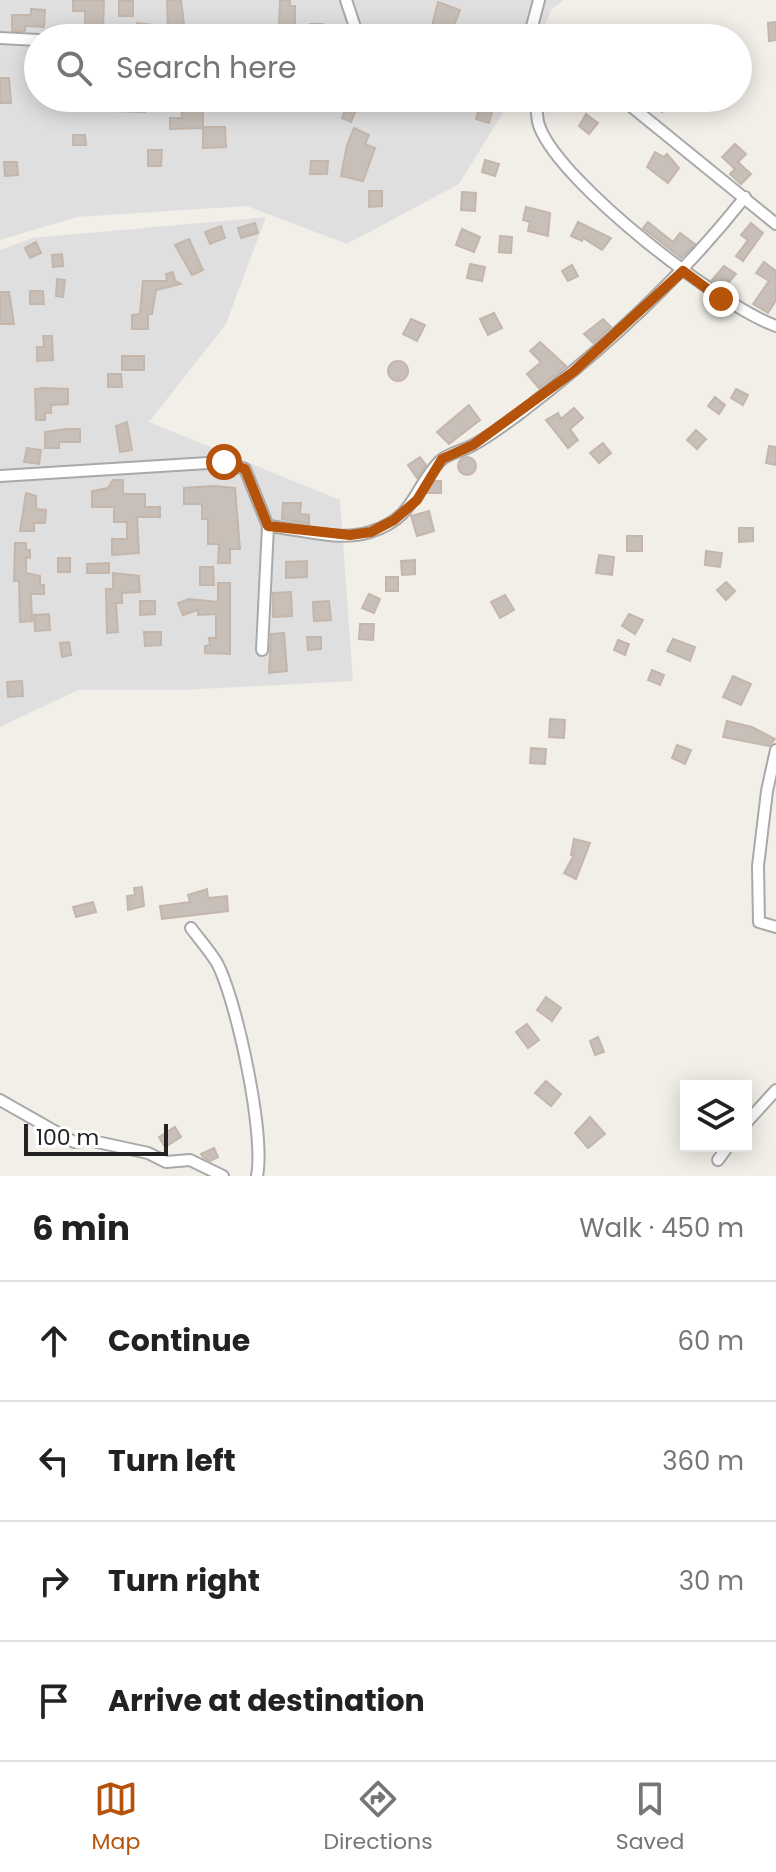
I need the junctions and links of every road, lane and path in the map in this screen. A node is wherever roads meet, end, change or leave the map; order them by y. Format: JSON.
{"nodes":[{"id":1,"x":346,"y":0,"type":"edge"},
{"id":2,"x":539,"y":0,"type":"edge"},
{"id":3,"x":354,"y":24,"type":"edge"},
{"id":4,"x":533,"y":24,"type":"edge"},
{"id":5,"x":0,"y":38,"type":"edge"},
{"id":6,"x":24,"y":39,"type":"edge"},
{"id":7,"x":538,"y":112,"type":"edge"},
{"id":8,"x":639,"y":112,"type":"edge"},
{"id":9,"x":745,"y":197,"type":"junction"},
{"id":10,"x":776,"y":224,"type":"edge"},
{"id":11,"x":683,"y":271,"type":"junction"},
{"id":12,"x":776,"y":326,"type":"edge"},
{"id":13,"x":0,"y":476,"type":"edge"},
{"id":14,"x":268,"y":526,"type":"junction"},
{"id":15,"x":262,"y":650,"type":"dead end"},
{"id":16,"x":776,"y":750,"type":"edge"},
{"id":17,"x":776,"y":927,"type":"edge"},
{"id":18,"x":191,"y":928,"type":"dead end"},
{"id":19,"x":776,"y":1090,"type":"edge"},
{"id":20,"x":0,"y":1100,"type":"edge"},
{"id":21,"x":752,"y":1116,"type":"edge"},
{"id":22,"x":724,"y":1152,"type":"edge"},
{"id":23,"x":718,"y":1160,"type":"dead end"},
{"id":24,"x":223,"y":1176,"type":"edge"},
{"id":25,"x":257,"y":1176,"type":"edge"}],
"edges":[{"from":1,"to":3,"type":"street"},
{"from":2,"to":4,"type":"street"},
{"from":5,"to":6,"type":"street"},
{"from":7,"to":11,"type":"street"},
{"from":8,"to":9,"type":"street"},
{"from":9,"to":10,"type":"street"},
{"from":9,"to":11,"type":"street"},
{"from":11,"to":12,"type":"street"},
{"from":11,"to":14,"type":"street"},
{"from":13,"to":14,"type":"street"},
{"from":14,"to":15,"type":"street"},
{"from":16,"to":17,"type":"street"},
{"from":18,"to":25,"type":"street"},
{"from":19,"to":21,"type":"street"},
{"from":20,"to":24,"type":"street"},
{"from":22,"to":23,"type":"street"}]}
